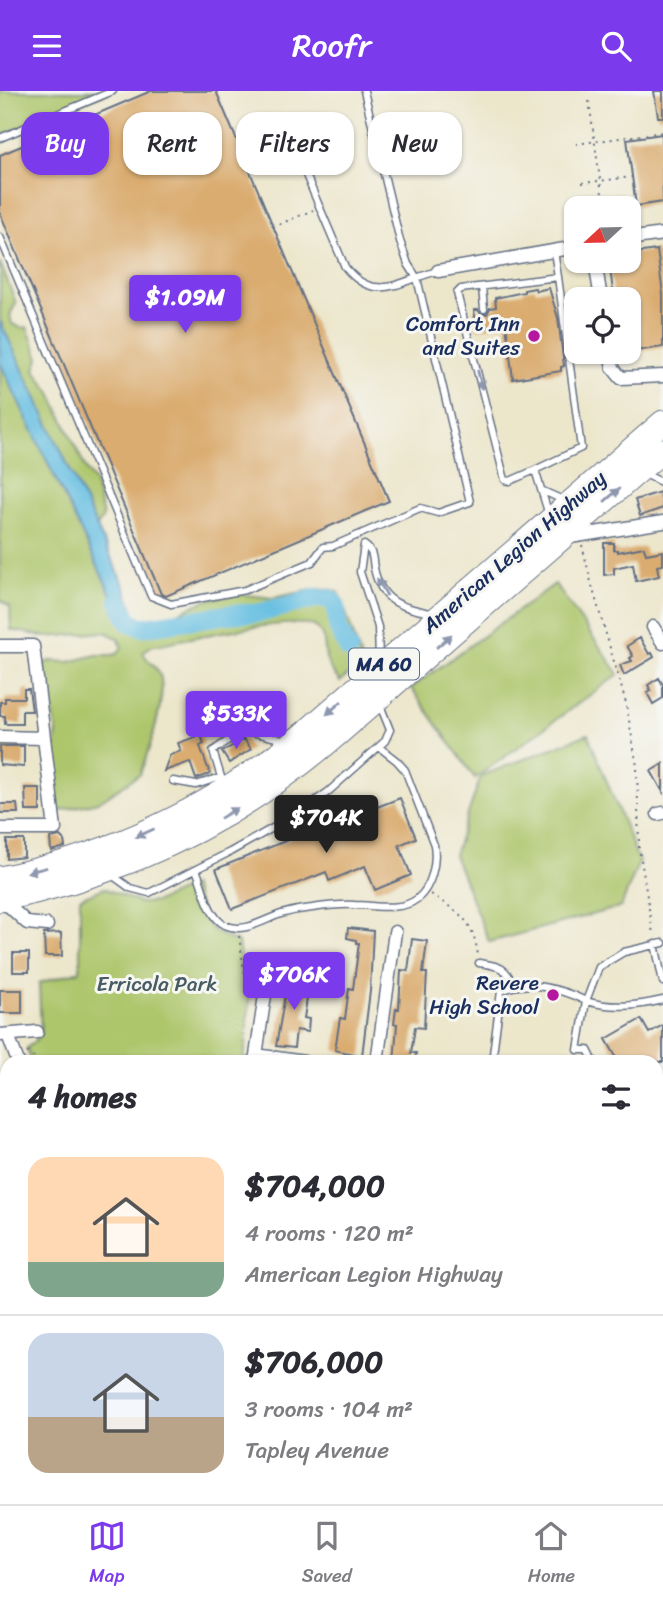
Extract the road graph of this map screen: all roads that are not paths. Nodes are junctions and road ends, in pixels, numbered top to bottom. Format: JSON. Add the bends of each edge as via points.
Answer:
{"nodes":[{"id":1,"x":113,"y":91,"type":"edge"},
{"id":2,"x":364,"y":91,"type":"edge"},
{"id":3,"x":0,"y":138,"type":"edge"},
{"id":4,"x":306,"y":175,"type":"edge"},
{"id":5,"x":663,"y":235,"type":"edge"},
{"id":6,"x":0,"y":237,"type":"edge"},
{"id":7,"x":641,"y":238,"type":"edge"},
{"id":8,"x":564,"y":249,"type":"edge"},
{"id":9,"x":554,"y":251,"type":"junction"},
{"id":10,"x":438,"y":271,"type":"joint"},
{"id":11,"x":558,"y":277,"type":"junction"},
{"id":12,"x":417,"y":278,"type":"junction"},
{"id":13,"x":482,"y":287,"type":"junction"},
{"id":14,"x":484,"y":309,"type":"dead end"},
{"id":15,"x":612,"y":364,"type":"edge"},
{"id":16,"x":663,"y":376,"type":"edge"},
{"id":17,"x":663,"y":422,"type":"edge"},
{"id":18,"x":663,"y":450,"type":"edge"},
{"id":19,"x":534,"y":470,"type":"junction"},
{"id":20,"x":639,"y":471,"type":"junction"},
{"id":21,"x":663,"y":484,"type":"edge"},
{"id":22,"x":542,"y":491,"type":"junction"},
{"id":23,"x":569,"y":503,"type":"junction"},
{"id":24,"x":663,"y":522,"type":"edge"},
{"id":25,"x":563,"y":531,"type":"junction"},
{"id":26,"x":359,"y":534,"type":"junction"},
{"id":27,"x":364,"y":545,"type":"junction"},
{"id":28,"x":440,"y":616,"type":"junction"},
{"id":29,"x":653,"y":627,"type":"dead end"},
{"id":30,"x":663,"y":643,"type":"edge"},
{"id":31,"x":0,"y":646,"type":"edge"},
{"id":32,"x":380,"y":668,"type":"junction"},
{"id":33,"x":382,"y":710,"type":"dead end"},
{"id":34,"x":0,"y":737,"type":"edge"},
{"id":35,"x":44,"y":738,"type":"junction"},
{"id":36,"x":294,"y":743,"type":"junction"},
{"id":37,"x":379,"y":747,"type":"junction"},
{"id":38,"x":173,"y":781,"type":"dead end"},
{"id":39,"x":0,"y":829,"type":"edge"},
{"id":40,"x":197,"y":869,"type":"junction"},
{"id":41,"x":109,"y":870,"type":"junction"},
{"id":42,"x":0,"y":878,"type":"edge"},
{"id":43,"x":0,"y":901,"type":"edge"},
{"id":44,"x":47,"y":925,"type":"dead end"},
{"id":45,"x":395,"y":932,"type":"dead end"},
{"id":46,"x":663,"y":943,"type":"edge"},
{"id":47,"x":655,"y":944,"type":"junction"},
{"id":48,"x":479,"y":963,"type":"road end"},
{"id":49,"x":268,"y":975,"type":"dead end"},
{"id":50,"x":663,"y":982,"type":"edge"},
{"id":51,"x":513,"y":985,"type":"junction"},
{"id":52,"x":663,"y":1000,"type":"edge"},
{"id":53,"x":586,"y":1001,"type":"junction"},
{"id":54,"x":37,"y":1033,"type":"dead end"},
{"id":55,"x":4,"y":1035,"type":"edge"},
{"id":56,"x":14,"y":1055,"type":"edge"},
{"id":57,"x":256,"y":1055,"type":"edge"},
{"id":58,"x":378,"y":1055,"type":"edge"},
{"id":59,"x":493,"y":1055,"type":"edge"},
{"id":60,"x":590,"y":1055,"type":"edge"}],
"edges":[{"from":1,"to":3,"type":"lane"},
{"from":2,"to":12,"type":"lane","via":[[400,241]]},
{"from":4,"to":12,"type":"lane","via":[[352,276],[381,289]]},
{"from":5,"to":7,"type":"street"},
{"from":6,"to":26,"type":"lane","via":[[151,596],[171,604],[245,590],[312,562],[323,547]]},
{"from":8,"to":9,"type":"street"},
{"from":9,"to":10,"type":"street"},
{"from":9,"to":11,"type":"lane"},
{"from":10,"to":12,"type":"lane"},
{"from":11,"to":13,"type":"lane"},
{"from":11,"to":19,"type":"lane","via":[[581,448]]},
{"from":12,"to":26,"type":"lane","via":[[470,502],[438,513],[420,508]]},
{"from":13,"to":14,"type":"lane"},
{"from":13,"to":19,"type":"lane","one_way":true,"via":[[457,293],[505,480]]},
{"from":15,"to":16,"type":"street","via":[[621,378]]},
{"from":17,"to":23,"type":"highway","name":"American Legion Highway","number":"MA 60"},
{"from":18,"to":20,"type":"highway","name":"American Legion Highway","number":"MA 60"},
{"from":19,"to":22,"type":"lane"},
{"from":20,"to":21,"type":"lane"},
{"from":25,"to":20,"type":"highway","name":"American Legion Highway","number":"MA 60","one_way":true},
{"from":22,"to":23,"type":"lane"},
{"from":22,"to":25,"type":"lane"},
{"from":23,"to":25,"type":"highway","name":"American Legion Highway","number":"MA 60"},
{"from":24,"to":25,"type":"street"},
{"from":25,"to":28,"type":"highway","name":"American Legion Highway","number":"MA 60"},
{"from":41,"to":25,"type":"highway","name":"American Legion Highway","number":"MA 60","one_way":true,"via":[[199,830],[281,779]]},
{"from":26,"to":27,"type":"lane"},
{"from":28,"to":27,"type":"lane","one_way":true,"via":[[404,607],[385,594],[376,579],[374,555]]},
{"from":27,"to":32,"type":"lane","via":[[360,572],[377,627]]},
{"from":28,"to":32,"type":"highway","name":"American Legion Highway","number":"MA 60"},
{"from":29,"to":30,"type":"street"},
{"from":31,"to":35,"type":"street","via":[[33,646]]},
{"from":32,"to":36,"type":"highway","name":"American Legion Highway","number":"MA 60","one_way":true},
{"from":33,"to":37,"type":"lane","via":[[390,730]]},
{"from":34,"to":35,"type":"street"},
{"from":35,"to":39,"type":"street","via":[[55,829]]},
{"from":36,"to":38,"type":"lane","via":[[243,730],[213,751],[221,777],[196,785]]},
{"from":36,"to":42,"type":"highway","name":"American Legion Highway","number":"MA 60","one_way":true,"via":[[231,788],[163,825],[83,857]]},
{"from":37,"to":40,"type":"lane","via":[[294,816]]},
{"from":37,"to":40,"type":"lane","via":[[405,770],[433,838],[435,858],[417,899],[390,907],[314,907],[238,928],[215,917]]},
{"from":40,"to":41,"type":"lane","via":[[145,893],[114,878]]},
{"from":41,"to":43,"type":"highway","name":"American Legion Highway","number":"MA 60"},
{"from":43,"to":44,"type":"street","via":[[27,923]]},
{"from":45,"to":58,"type":"street"},
{"from":46,"to":47,"type":"lane"},
{"from":47,"to":50,"type":"lane"},
{"from":47,"to":53,"type":"lane","via":[[624,952],[599,967]]},
{"from":48,"to":51,"type":"lane","via":[[500,967],[509,973]]},
{"from":49,"to":57,"type":"street"},
{"from":51,"to":53,"type":"lane","via":[[573,994]]},
{"from":51,"to":59,"type":"lane","via":[[500,991]]},
{"from":52,"to":53,"type":"lane","via":[[633,1007]]},
{"from":53,"to":60,"type":"lane","via":[[578,1050],[588,1050]]},
{"from":54,"to":55,"type":"street"},
{"from":55,"to":56,"type":"street"}]}
